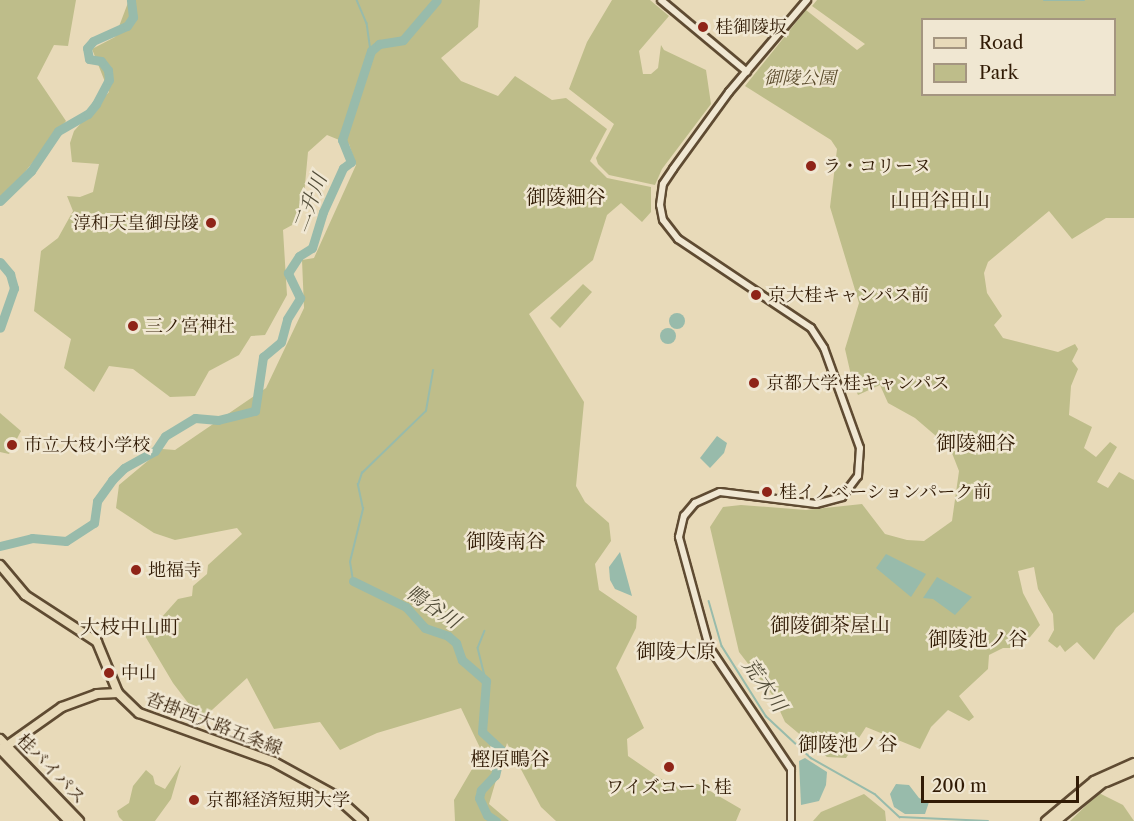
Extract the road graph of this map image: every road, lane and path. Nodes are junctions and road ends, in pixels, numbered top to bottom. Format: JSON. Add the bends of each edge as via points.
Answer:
{"nodes":[{"id":1,"x":661,"y":0,"type":"edge"},
{"id":2,"x":807,"y":0,"type":"edge"},
{"id":3,"x":747,"y":72,"type":"junction"},
{"id":4,"x":0,"y":565,"type":"edge"},
{"id":5,"x":118,"y":693,"type":"junction"},
{"id":6,"x":1,"y":747,"type":"edge"},
{"id":7,"x":1134,"y":757,"type":"edge"},
{"id":8,"x":1134,"y":764,"type":"edge"},
{"id":9,"x":1134,"y":771,"type":"edge"},
{"id":10,"x":1096,"y":784,"type":"junction"},
{"id":11,"x":69,"y":821,"type":"edge"},
{"id":12,"x":79,"y":821,"type":"edge"},
{"id":13,"x":363,"y":821,"type":"edge"},
{"id":14,"x":791,"y":821,"type":"edge"},
{"id":15,"x":1046,"y":821,"type":"edge"},
{"id":16,"x":1056,"y":821,"type":"edge"}],
"edges":[{"from":1,"to":3,"type":"street"},
{"from":2,"to":3,"type":"street"},
{"from":3,"to":14,"type":"street","via":[[663,184],[660,211],[678,239],[811,328],[837,382],[862,462],[851,486],[830,502],[802,503],[731,492],[705,497],[684,516],[679,537],[709,647],[791,769]]},
{"from":4,"to":5,"type":"main road","name":"沓掛西大路五条線","via":[[25,596],[101,646]]},
{"from":5,"to":6,"type":"main road","via":[[97,694],[62,707]]},
{"from":5,"to":13,"type":"main road","name":"沓掛西大路五条線","via":[[132,708],[154,720],[274,762],[334,795]]},
{"from":6,"to":11,"type":"highway","name":"桂バイパス"},
{"from":6,"to":12,"type":"highway","name":"桂バイパス"},
{"from":7,"to":10,"type":"highway"},
{"from":8,"to":10,"type":"highway"},
{"from":9,"to":10,"type":"highway"},
{"from":10,"to":15,"type":"highway"},
{"from":10,"to":16,"type":"highway"}]}
